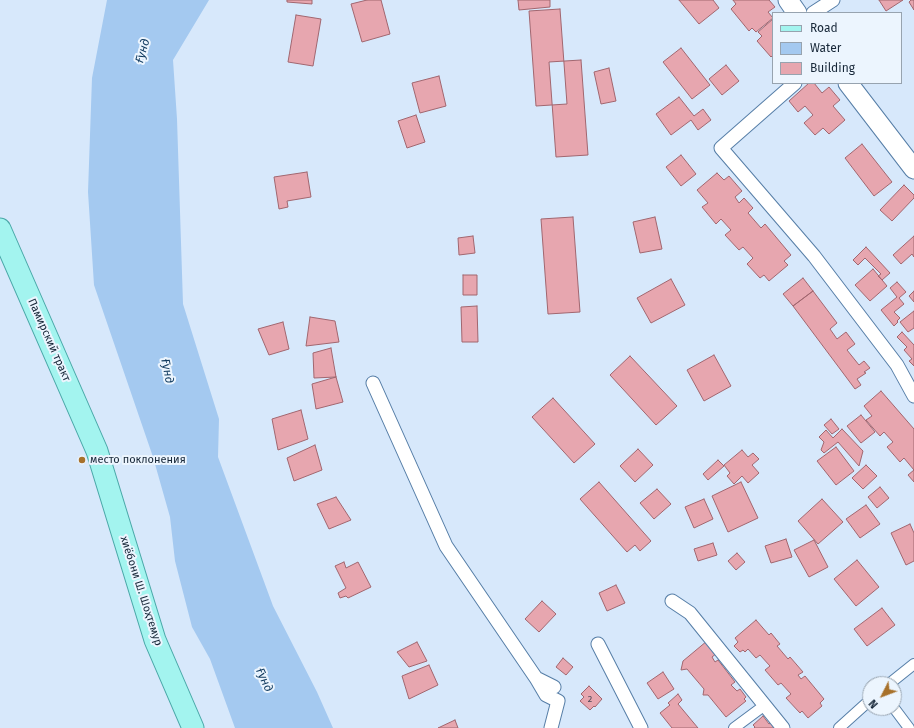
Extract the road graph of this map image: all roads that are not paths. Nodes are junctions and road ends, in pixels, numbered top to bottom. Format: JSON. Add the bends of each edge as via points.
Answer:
{"nodes":[{"id":1,"x":788,"y":0,"type":"edge"},
{"id":2,"x":833,"y":0,"type":"edge"},
{"id":3,"x":796,"y":12,"type":"edge"},
{"id":4,"x":815,"y":12,"type":"edge"},
{"id":5,"x":794,"y":84,"type":"edge"},
{"id":6,"x":849,"y":84,"type":"edge"},
{"id":7,"x":911,"y":160,"type":"edge"},
{"id":8,"x":0,"y":229,"type":"edge"},
{"id":9,"x":373,"y":383,"type":"dead end"},
{"id":10,"x":914,"y":396,"type":"edge"},
{"id":11,"x":97,"y":451,"type":"joint"},
{"id":12,"x":672,"y":601,"type":"dead end"},
{"id":13,"x":598,"y":644,"type":"dead end"},
{"id":14,"x":914,"y":664,"type":"edge"},
{"id":15,"x":899,"y":676,"type":"edge"},
{"id":16,"x":536,"y":678,"type":"junction"},
{"id":17,"x":554,"y":687,"type":"dead end"},
{"id":18,"x":764,"y":705,"type":"junction"},
{"id":19,"x":862,"y":707,"type":"edge"},
{"id":20,"x":900,"y":716,"type":"edge"},
{"id":21,"x":193,"y":728,"type":"edge"},
{"id":22,"x":550,"y":728,"type":"edge"},
{"id":23,"x":641,"y":728,"type":"edge"},
{"id":24,"x":734,"y":728,"type":"edge"},
{"id":25,"x":783,"y":728,"type":"edge"},
{"id":26,"x":839,"y":728,"type":"edge"},
{"id":27,"x":909,"y":728,"type":"edge"}],
"edges":[{"from":1,"to":3,"type":"main road"},
{"from":2,"to":4,"type":"street"},
{"from":5,"to":10,"type":"street","via":[[721,148],[814,256],[897,365]]},
{"from":6,"to":7,"type":"main road"},
{"from":8,"to":11,"type":"main road","name":"Памирский тракт"},
{"from":9,"to":16,"type":"street","via":[[446,546]]},
{"from":11,"to":21,"type":"main road","name":"хиёбони Ш. Шоҳтемур","via":[[155,640]]},
{"from":12,"to":18,"type":"street","via":[[690,613]]},
{"from":13,"to":23,"type":"street"},
{"from":14,"to":15,"type":"street"},
{"from":16,"to":17,"type":"street"},
{"from":16,"to":22,"type":"street","via":[[546,695],[558,701]]},
{"from":18,"to":24,"type":"street"},
{"from":18,"to":25,"type":"street"},
{"from":19,"to":26,"type":"street"},
{"from":20,"to":27,"type":"street"}]}
